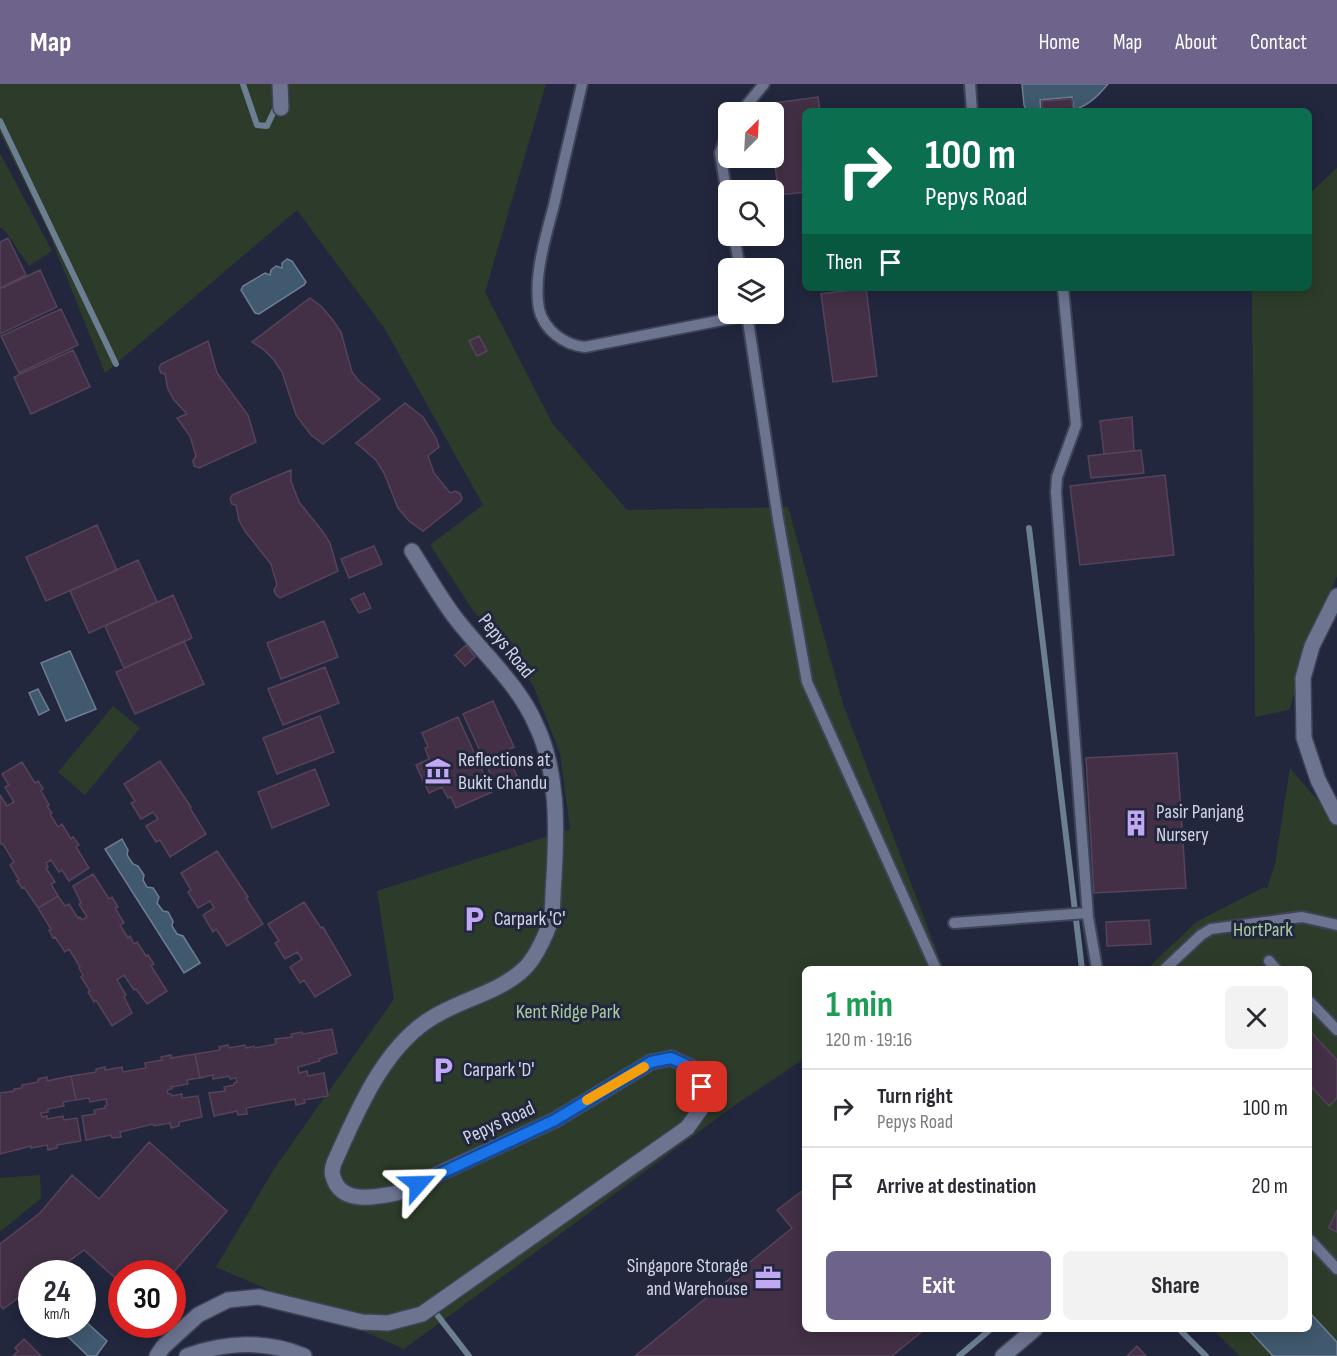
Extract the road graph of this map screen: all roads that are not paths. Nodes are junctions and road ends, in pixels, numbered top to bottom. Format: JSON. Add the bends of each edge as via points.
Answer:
{"nodes":[{"id":1,"x":280,"y":84,"type":"edge"},
{"id":2,"x":582,"y":84,"type":"edge"},
{"id":3,"x":764,"y":84,"type":"edge"},
{"id":4,"x":970,"y":84,"type":"edge"},
{"id":5,"x":749,"y":102,"type":"edge"},
{"id":6,"x":281,"y":108,"type":"dead end"},
{"id":7,"x":972,"y":108,"type":"edge"},
{"id":8,"x":1063,"y":291,"type":"edge"},
{"id":9,"x":718,"y":320,"type":"edge"},
{"id":10,"x":749,"y":324,"type":"edge"},
{"id":11,"x":412,"y":551,"type":"dead end"},
{"id":12,"x":1337,"y":596,"type":"edge"},
{"id":13,"x":1337,"y":817,"type":"edge"},
{"id":14,"x":1087,"y":913,"type":"junction"},
{"id":15,"x":954,"y":923,"type":"dead end"},
{"id":16,"x":1337,"y":925,"type":"edge"},
{"id":17,"x":935,"y":966,"type":"edge"},
{"id":18,"x":1096,"y":966,"type":"edge"},
{"id":19,"x":1169,"y":966,"type":"edge"},
{"id":20,"x":1312,"y":1004,"type":"edge"},
{"id":21,"x":1337,"y":1030,"type":"edge"},
{"id":22,"x":1312,"y":1242,"type":"edge"},
{"id":23,"x":1337,"y":1269,"type":"edge"},
{"id":24,"x":1031,"y":1332,"type":"edge"},
{"id":25,"x":157,"y":1356,"type":"edge"},
{"id":26,"x":187,"y":1356,"type":"edge"},
{"id":27,"x":304,"y":1356,"type":"edge"},
{"id":28,"x":1003,"y":1356,"type":"edge"}],
"edges":[{"from":1,"to":6,"type":"street"},
{"from":2,"to":9,"type":"lane","via":[[537,283],[540,310],[548,327],[563,341],[585,347]]},
{"from":3,"to":5,"type":"lane"},
{"from":4,"to":7,"type":"lane"},
{"from":8,"to":14,"type":"lane","via":[[1076,426],[1057,477],[1056,492]]},
{"from":10,"to":17,"type":"lane","via":[[807,682]]},
{"from":11,"to":25,"type":"street","name":"Pepys Road","via":[[454,615],[524,701],[542,739],[552,774],[552,916],[538,950],[511,980],[434,1016],[399,1045],[361,1105],[334,1163],[332,1173],[337,1185],[354,1197],[397,1193],[555,1120],[651,1062],[671,1058],[691,1067],[702,1087],[700,1110],[687,1128],[422,1314],[388,1323],[362,1322],[259,1297],[228,1300],[198,1315]]},
{"from":12,"to":13,"type":"street","via":[[1312,646],[1303,678],[1304,738],[1317,780]]},
{"from":14,"to":15,"type":"lane"},
{"from":14,"to":18,"type":"lane"},
{"from":16,"to":19,"type":"lane","via":[[1302,917],[1211,929]]},
{"from":20,"to":21,"type":"lane"},
{"from":22,"to":23,"type":"lane"},
{"from":24,"to":28,"type":"street"},
{"from":26,"to":27,"type":"street","via":[[213,1347],[265,1345]]}]}
